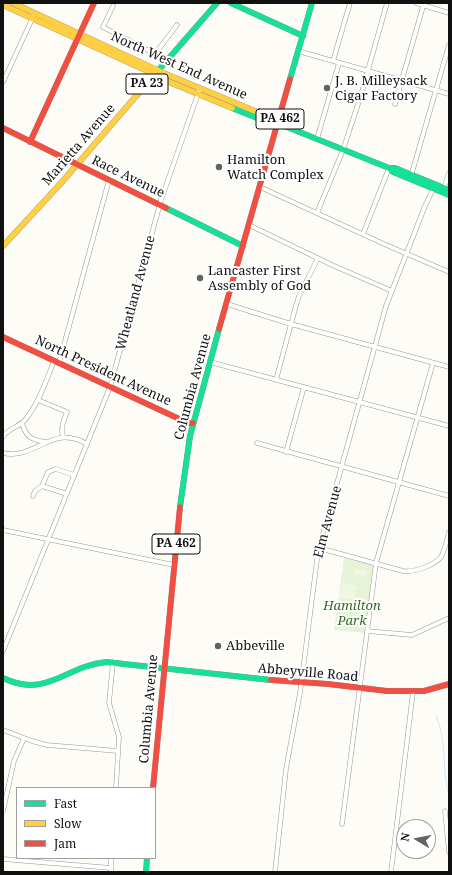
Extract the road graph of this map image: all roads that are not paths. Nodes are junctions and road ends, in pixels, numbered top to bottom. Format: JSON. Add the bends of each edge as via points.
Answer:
{"nodes":[{"id":1,"x":13,"y":3,"type":"edge"},
{"id":2,"x":94,"y":3,"type":"edge"},
{"id":3,"x":217,"y":3,"type":"edge"},
{"id":4,"x":231,"y":3,"type":"edge"},
{"id":5,"x":312,"y":3,"type":"edge"},
{"id":6,"x":350,"y":3,"type":"edge"},
{"id":7,"x":387,"y":3,"type":"edge"},
{"id":8,"x":416,"y":3,"type":"edge"},
{"id":9,"x":3,"y":4,"type":"edge"},
{"id":10,"x":424,"y":4,"type":"edge"},
{"id":11,"x":113,"y":6,"type":"dead end"},
{"id":12,"x":449,"y":12,"type":"edge"},
{"id":13,"x":34,"y":16,"type":"junction"},
{"id":14,"x":177,"y":25,"type":"dead end"},
{"id":15,"x":79,"y":36,"type":"junction"},
{"id":16,"x":303,"y":36,"type":"junction"},
{"id":17,"x":449,"y":46,"type":"edge"},
{"id":18,"x":298,"y":51,"type":"junction"},
{"id":19,"x":333,"y":61,"type":"junction"},
{"id":20,"x":339,"y":63,"type":"junction"},
{"id":21,"x":368,"y":71,"type":"junction"},
{"id":22,"x":156,"y":73,"type":"junction"},
{"id":23,"x":402,"y":81,"type":"junction"},
{"id":24,"x":3,"y":82,"type":"edge"},
{"id":25,"x":199,"y":91,"type":"junction"},
{"id":26,"x":436,"y":91,"type":"junction"},
{"id":27,"x":449,"y":94,"type":"edge"},
{"id":28,"x":395,"y":104,"type":"dead end"},
{"id":29,"x":279,"y":124,"type":"junction"},
{"id":30,"x":3,"y":128,"type":"edge"},
{"id":31,"x":317,"y":139,"type":"junction"},
{"id":32,"x":30,"y":142,"type":"junction"},
{"id":33,"x":343,"y":150,"type":"junction"},
{"id":34,"x":77,"y":164,"type":"junction"},
{"id":35,"x":389,"y":168,"type":"junction"},
{"id":36,"x":449,"y":173,"type":"edge"},
{"id":37,"x":411,"y":177,"type":"junction"},
{"id":38,"x":109,"y":180,"type":"junction"},
{"id":39,"x":260,"y":187,"type":"junction"},
{"id":40,"x":434,"y":187,"type":"junction"},
{"id":41,"x":447,"y":189,"type":"edge"},
{"id":42,"x":449,"y":195,"type":"edge"},
{"id":43,"x":160,"y":205,"type":"junction"},
{"id":44,"x":317,"y":213,"type":"junction"},
{"id":45,"x":249,"y":225,"type":"junction"},
{"id":46,"x":363,"y":234,"type":"junction"},
{"id":47,"x":3,"y":246,"type":"edge"},
{"id":48,"x":243,"y":246,"type":"junction"},
{"id":49,"x":406,"y":254,"type":"junction"},
{"id":50,"x":318,"y":258,"type":"junction"},
{"id":51,"x":449,"y":272,"type":"edge"},
{"id":52,"x":392,"y":291,"type":"junction"},
{"id":53,"x":227,"y":304,"type":"junction"},
{"id":54,"x":291,"y":324,"type":"junction"},
{"id":55,"x":3,"y":337,"type":"edge"},
{"id":56,"x":375,"y":347,"type":"junction"},
{"id":57,"x":56,"y":362,"type":"junction"},
{"id":58,"x":210,"y":362,"type":"junction"},
{"id":59,"x":433,"y":363,"type":"junction"},
{"id":60,"x":449,"y":367,"type":"edge"},
{"id":61,"x":276,"y":380,"type":"junction"},
{"id":62,"x":110,"y":387,"type":"junction"},
{"id":63,"x":304,"y":387,"type":"junction"},
{"id":64,"x":38,"y":400,"type":"junction"},
{"id":65,"x":360,"y":402,"type":"junction"},
{"id":66,"x":417,"y":418,"type":"junction"},
{"id":67,"x":22,"y":423,"type":"junction"},
{"id":68,"x":194,"y":423,"type":"junction"},
{"id":69,"x":449,"y":426,"type":"edge"},
{"id":70,"x":4,"y":435,"type":"edge"},
{"id":71,"x":63,"y":436,"type":"junction"},
{"id":72,"x":48,"y":442,"type":"junction"},
{"id":73,"x":257,"y":443,"type":"dead end"},
{"id":74,"x":87,"y":444,"type":"junction"},
{"id":75,"x":286,"y":452,"type":"junction"},
{"id":76,"x":3,"y":453,"type":"edge"},
{"id":77,"x":342,"y":467,"type":"junction"},
{"id":78,"x":74,"y":475,"type":"junction"},
{"id":79,"x":398,"y":482,"type":"junction"},
{"id":80,"x":42,"y":486,"type":"junction"},
{"id":81,"x":67,"y":494,"type":"junction"},
{"id":82,"x":33,"y":496,"type":"dead end"},
{"id":83,"x":449,"y":496,"type":"edge"},
{"id":84,"x":3,"y":530,"type":"edge"},
{"id":85,"x":449,"y":532,"type":"edge"},
{"id":86,"x":48,"y":539,"type":"junction"},
{"id":87,"x":447,"y":545,"type":"edge"},
{"id":88,"x":319,"y":548,"type":"junction"},
{"id":89,"x":376,"y":563,"type":"junction"},
{"id":90,"x":174,"y":564,"type":"junction"},
{"id":91,"x":449,"y":618,"type":"edge"},
{"id":92,"x":367,"y":631,"type":"junction"},
{"id":93,"x":3,"y":651,"type":"edge"},
{"id":94,"x":113,"y":662,"type":"junction"},
{"id":95,"x":164,"y":669,"type":"junction"},
{"id":96,"x":3,"y":678,"type":"edge"},
{"id":97,"x":301,"y":683,"type":"junction"},
{"id":98,"x":449,"y":684,"type":"edge"},
{"id":99,"x":359,"y":688,"type":"junction"},
{"id":100,"x":413,"y":692,"type":"junction"},
{"id":101,"x":3,"y":730,"type":"edge"},
{"id":102,"x":24,"y":738,"type":"junction"},
{"id":103,"x":118,"y":751,"type":"junction"},
{"id":104,"x":116,"y":787,"type":"edge"},
{"id":105,"x":153,"y":787,"type":"edge"},
{"id":106,"x":3,"y":811,"type":"edge"},
{"id":107,"x":445,"y":811,"type":"dead end"},
{"id":108,"x":342,"y":824,"type":"dead end"},
{"id":109,"x":449,"y":852,"type":"edge"},
{"id":110,"x":3,"y":859,"type":"edge"},
{"id":111,"x":112,"y":859,"type":"edge"},
{"id":112,"x":147,"y":859,"type":"edge"},
{"id":113,"x":111,"y":870,"type":"edge"},
{"id":114,"x":146,"y":872,"type":"edge"},
{"id":115,"x":275,"y":872,"type":"edge"},
{"id":116,"x":391,"y":872,"type":"edge"}],
"edges":[{"from":1,"to":13,"type":"main road","name":"North West End Avenue"},
{"from":2,"to":15,"type":"main road"},
{"from":3,"to":22,"type":"main road","name":"Marietta Avenue","number":"PA 23"},
{"from":4,"to":16,"type":"main road"},
{"from":5,"to":16,"type":"main road","name":"Columbia Avenue","number":"PA 462"},
{"from":6,"to":19,"type":"street"},
{"from":7,"to":21,"type":"street"},
{"from":8,"to":10,"type":"street"},
{"from":9,"to":13,"type":"main road","name":"North West End Avenue"},
{"from":10,"to":12,"type":"street"},
{"from":10,"to":23,"type":"street"},
{"from":11,"to":14,"type":"street","via":[[103,27],[155,54]]},
{"from":13,"to":15,"type":"main road","name":"North West End Avenue"},
{"from":13,"to":24,"type":"street"},
{"from":15,"to":22,"type":"main road","name":"North West End Avenue"},
{"from":15,"to":32,"type":"main road"},
{"from":16,"to":18,"type":"main road","name":"Columbia Avenue","number":"PA 462"},
{"from":17,"to":26,"type":"street"},
{"from":18,"to":19,"type":"street"},
{"from":18,"to":29,"type":"main road","name":"Columbia Avenue","number":"PA 462"},
{"from":19,"to":20,"type":"street"},
{"from":20,"to":21,"type":"street"},
{"from":20,"to":31,"type":"street"},
{"from":21,"to":23,"type":"street"},
{"from":21,"to":33,"type":"street"},
{"from":22,"to":25,"type":"main road","name":"North West End Avenue"},
{"from":22,"to":34,"type":"main road","name":"Marietta Avenue","number":"PA 23"},
{"from":23,"to":26,"type":"street"},
{"from":23,"to":28,"type":"street"},
{"from":25,"to":29,"type":"main road","name":"North West End Avenue","via":[[274,118]]},
{"from":25,"to":43,"type":"street","name":"Wheatland Avenue"},
{"from":26,"to":27,"type":"street"},
{"from":26,"to":37,"type":"street"},
{"from":29,"to":31,"type":"main road","name":"North West End Avenue"},
{"from":29,"to":39,"type":"main road","name":"Columbia Avenue","number":"PA 462"},
{"from":30,"to":32,"type":"main road","name":"Race Avenue"},
{"from":31,"to":33,"type":"main road","name":"North West End Avenue"},
{"from":32,"to":34,"type":"main road","name":"Race Avenue"},
{"from":33,"to":35,"type":"main road","name":"North West End Avenue"},
{"from":33,"to":44,"type":"street"},
{"from":34,"to":38,"type":"main road","name":"Race Avenue"},
{"from":34,"to":47,"type":"main road","name":"Marietta Avenue","number":"PA 23"},
{"from":35,"to":37,"type":"main road","name":"North West End Avenue","via":[[395,168]]},
{"from":35,"to":46,"type":"street"},
{"from":36,"to":41,"type":"street"},
{"from":37,"to":40,"type":"main road","name":"North West End Avenue"},
{"from":38,"to":43,"type":"main road","name":"Race Avenue"},
{"from":38,"to":57,"type":"street"},
{"from":39,"to":44,"type":"street"},
{"from":39,"to":45,"type":"main road","name":"Columbia Avenue","number":"PA 462"},
{"from":40,"to":41,"type":"main road"},
{"from":40,"to":42,"type":"main road"},
{"from":40,"to":49,"type":"street","name":"Elm Avenue"},
{"from":43,"to":48,"type":"main road","name":"Race Avenue"},
{"from":43,"to":62,"type":"street","name":"Wheatland Avenue"},
{"from":44,"to":46,"type":"street"},
{"from":45,"to":48,"type":"main road","name":"Columbia Avenue","number":"PA 462"},
{"from":45,"to":50,"type":"street"},
{"from":46,"to":49,"type":"street"},
{"from":48,"to":53,"type":"main road","name":"Columbia Avenue","number":"PA 462"},
{"from":49,"to":51,"type":"street"},
{"from":49,"to":52,"type":"street","name":"Elm Avenue"},
{"from":50,"to":52,"type":"street"},
{"from":50,"to":54,"type":"street","via":[[300,296]]},
{"from":52,"to":56,"type":"street","name":"Elm Avenue"},
{"from":53,"to":54,"type":"street"},
{"from":53,"to":58,"type":"main road","name":"Columbia Avenue","number":"PA 462"},
{"from":54,"to":56,"type":"street"},
{"from":54,"to":61,"type":"street"},
{"from":55,"to":57,"type":"main road","name":"North President Avenue"},
{"from":56,"to":59,"type":"street"},
{"from":56,"to":65,"type":"street","name":"Elm Avenue"},
{"from":57,"to":62,"type":"main road","name":"North President Avenue"},
{"from":57,"to":64,"type":"street"},
{"from":58,"to":61,"type":"street"},
{"from":58,"to":68,"type":"main road","name":"Columbia Avenue","number":"PA 462"},
{"from":59,"to":60,"type":"street"},
{"from":59,"to":66,"type":"street"},
{"from":61,"to":63,"type":"street"},
{"from":62,"to":68,"type":"main road","name":"North President Avenue","via":[[188,423]]},
{"from":62,"to":74,"type":"street","name":"Wheatland Avenue"},
{"from":63,"to":65,"type":"street"},
{"from":63,"to":75,"type":"street"},
{"from":64,"to":67,"type":"street"},
{"from":64,"to":71,"type":"street","via":[[67,412]]},
{"from":65,"to":66,"type":"street"},
{"from":65,"to":77,"type":"street","name":"Elm Avenue"},
{"from":66,"to":69,"type":"street"},
{"from":66,"to":79,"type":"street"},
{"from":67,"to":70,"type":"street"},
{"from":67,"to":72,"type":"street","via":[[25,433],[33,439]]},
{"from":68,"to":90,"type":"main road","name":"Columbia Avenue","number":"PA 462"},
{"from":71,"to":72,"type":"street"},
{"from":71,"to":74,"type":"street"},
{"from":72,"to":76,"type":"street","via":[[28,451]]},
{"from":73,"to":75,"type":"street"},
{"from":74,"to":78,"type":"street","name":"Wheatland Avenue"},
{"from":75,"to":77,"type":"street"},
{"from":77,"to":79,"type":"street"},
{"from":77,"to":88,"type":"street","name":"Elm Avenue"},
{"from":78,"to":80,"type":"street","via":[[56,469],[48,472]]},
{"from":78,"to":81,"type":"street","name":"Wheatland Avenue"},
{"from":79,"to":83,"type":"street"},
{"from":79,"to":89,"type":"street"},
{"from":80,"to":81,"type":"street"},
{"from":80,"to":82,"type":"street"},
{"from":81,"to":86,"type":"street","name":"Wheatland Avenue"},
{"from":84,"to":86,"type":"street"},
{"from":85,"to":87,"type":"street"},
{"from":86,"to":90,"type":"street"},
{"from":86,"to":93,"type":"street","name":"Wheatland Avenue"},
{"from":87,"to":89,"type":"street","via":[[438,560],[412,572]]},
{"from":88,"to":89,"type":"street"},
{"from":88,"to":97,"type":"street","name":"Elm Avenue"},
{"from":89,"to":92,"type":"street"},
{"from":90,"to":95,"type":"main road","name":"Columbia Avenue","number":"PA 462"},
{"from":91,"to":92,"type":"street","via":[[412,635]]},
{"from":92,"to":99,"type":"street"},
{"from":94,"to":95,"type":"main road","name":"Abbeyville Road"},
{"from":94,"to":96,"type":"main road","name":"Abbeyville Road","via":[[95,663],[37,685],[21,685]]},
{"from":94,"to":103,"type":"street","via":[[109,704],[118,732]]},
{"from":95,"to":97,"type":"main road","name":"Abbeyville Road"},
{"from":95,"to":105,"type":"main road","name":"Columbia Avenue","number":"PA 462"},
{"from":97,"to":99,"type":"main road","name":"Abbeyville Road"},
{"from":97,"to":115,"type":"street","name":"Elm Avenue","via":[[286,769]]},
{"from":98,"to":100,"type":"main road","name":"Abbeyville Road"},
{"from":99,"to":100,"type":"main road","name":"Abbeyville Road"},
{"from":99,"to":108,"type":"street"},
{"from":100,"to":116,"type":"street"},
{"from":101,"to":102,"type":"street"},
{"from":102,"to":103,"type":"street","via":[[54,746]]},
{"from":102,"to":106,"type":"street","via":[[14,761]]},
{"from":103,"to":104,"type":"street"},
{"from":107,"to":109,"type":"street"},
{"from":110,"to":113,"type":"street"},
{"from":111,"to":113,"type":"street"},
{"from":112,"to":114,"type":"main road"}]}
